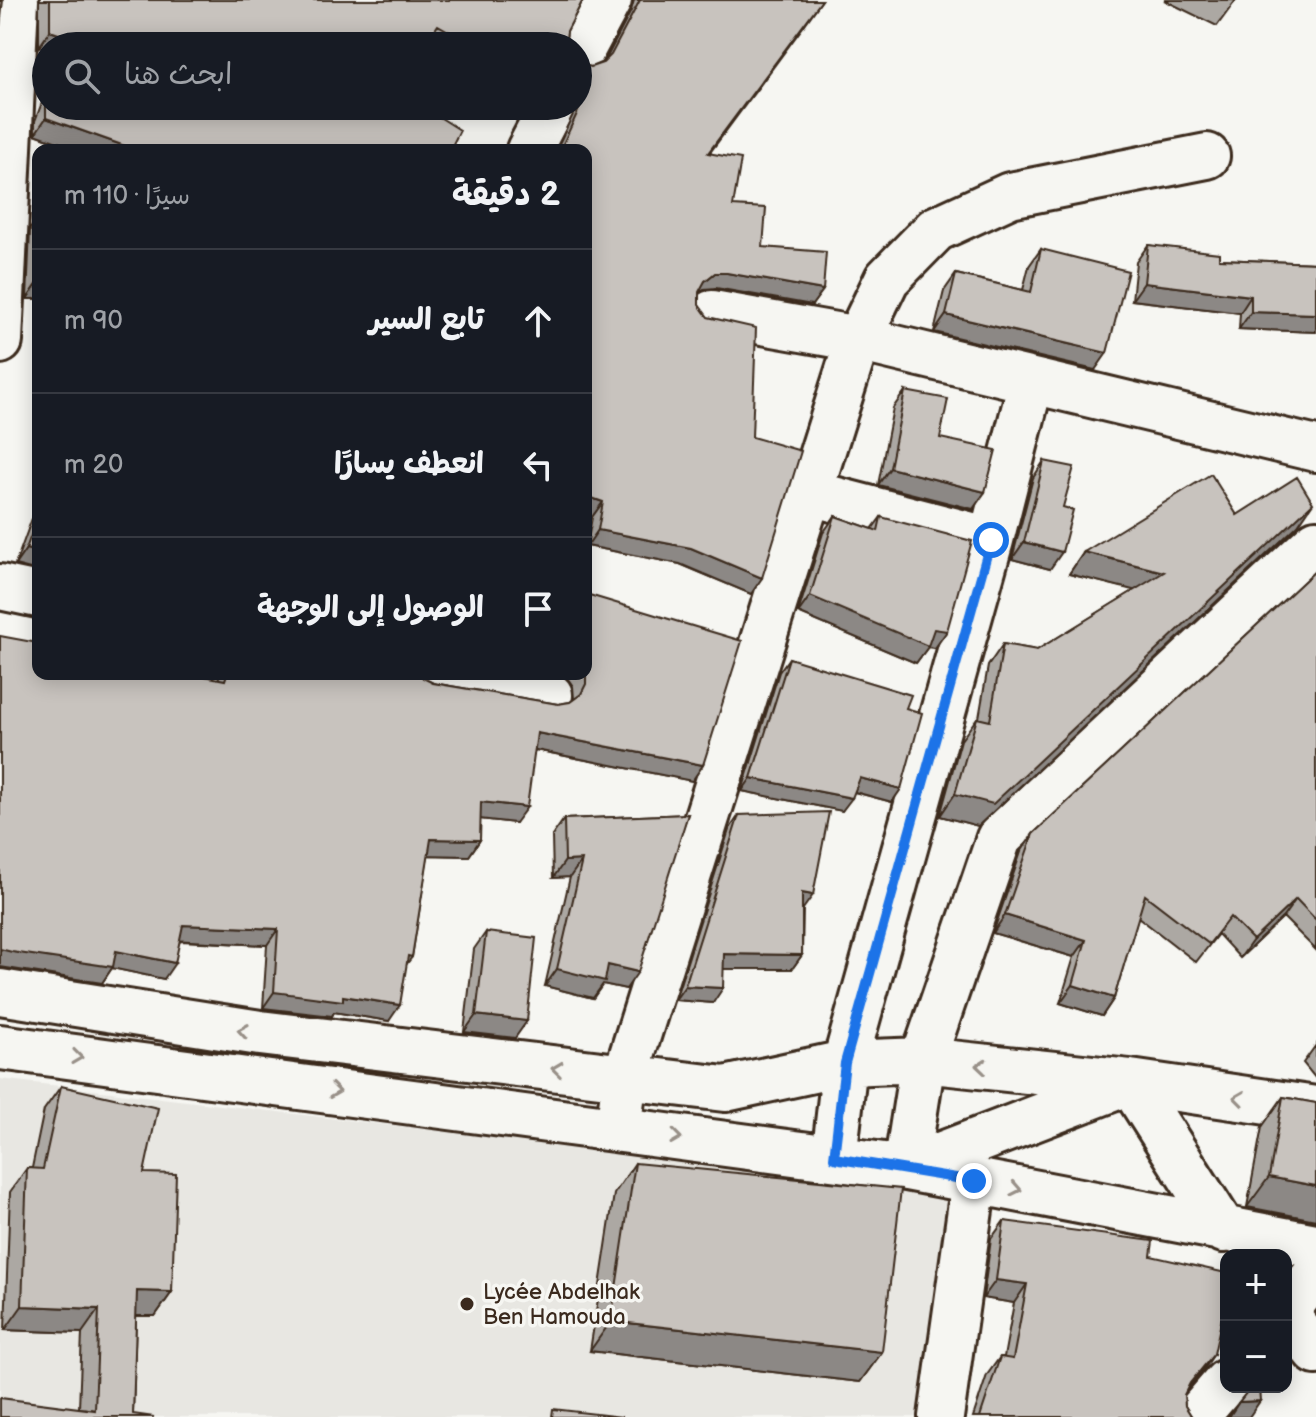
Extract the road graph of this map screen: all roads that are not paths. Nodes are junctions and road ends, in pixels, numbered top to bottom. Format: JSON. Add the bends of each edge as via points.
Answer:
{"nodes":[{"id":1,"x":16,"y":0,"type":"edge"},
{"id":2,"x":609,"y":0,"type":"edge"},
{"id":3,"x":592,"y":32,"type":"edge"},
{"id":4,"x":20,"y":53,"type":"edge"},
{"id":5,"x":545,"y":120,"type":"edge"},
{"id":6,"x":532,"y":144,"type":"edge"},
{"id":7,"x":1207,"y":156,"type":"dead end"},
{"id":8,"x":712,"y":313,"type":"dead end"},
{"id":9,"x":858,"y":339,"type":"junction"},
{"id":10,"x":0,"y":341,"type":"edge"},
{"id":11,"x":1031,"y":382,"type":"junction"},
{"id":12,"x":1316,"y":449,"type":"edge"},
{"id":13,"x":810,"y":493,"type":"junction"},
{"id":14,"x":991,"y":540,"type":"junction"},
{"id":15,"x":1316,"y":542,"type":"edge"},
{"id":16,"x":462,"y":680,"type":"edge"},
{"id":17,"x":550,"y":695,"type":"dead end"},
{"id":18,"x":0,"y":992,"type":"edge"},
{"id":19,"x":0,"y":1047,"type":"edge"},
{"id":20,"x":923,"y":1060,"type":"junction"},
{"id":21,"x":845,"y":1063,"type":"junction"},
{"id":22,"x":625,"y":1077,"type":"junction"},
{"id":23,"x":1130,"y":1082,"type":"junction"},
{"id":24,"x":1316,"y":1109,"type":"edge"},
{"id":25,"x":617,"y":1129,"type":"junction"},
{"id":26,"x":834,"y":1158,"type":"junction"},
{"id":27,"x":906,"y":1168,"type":"junction"},
{"id":28,"x":974,"y":1181,"type":"junction"},
{"id":29,"x":1224,"y":1230,"type":"junction"},
{"id":30,"x":1316,"y":1246,"type":"edge"},
{"id":31,"x":1316,"y":1274,"type":"edge"},
{"id":32,"x":1292,"y":1305,"type":"edge"},
{"id":33,"x":1292,"y":1321,"type":"edge"},
{"id":34,"x":1316,"y":1352,"type":"edge"},
{"id":35,"x":1220,"y":1389,"type":"edge"},
{"id":36,"x":941,"y":1417,"type":"edge"},
{"id":37,"x":1196,"y":1417,"type":"edge"}],
"edges":[{"from":1,"to":4,"type":"street"},
{"from":2,"to":3,"type":"street"},
{"from":4,"to":10,"type":"street"},
{"from":5,"to":6,"type":"street"},
{"from":7,"to":9,"type":"street","via":[[1010,195],[936,229],[887,279]]},
{"from":8,"to":9,"type":"street"},
{"from":9,"to":11,"type":"street"},
{"from":9,"to":13,"type":"street"},
{"from":11,"to":12,"type":"street"},
{"from":11,"to":14,"type":"street"},
{"from":13,"to":14,"type":"street"},
{"from":13,"to":22,"type":"street"},
{"from":14,"to":21,"type":"street"},
{"from":15,"to":20,"type":"street","via":[[999,838]]},
{"from":16,"to":17,"type":"street"},
{"from":22,"to":18,"type":"street","one_way":true,"via":[[260,1033]]},
{"from":19,"to":25,"type":"street","one_way":true},
{"from":20,"to":21,"type":"street"},
{"from":23,"to":20,"type":"street","one_way":true},
{"from":20,"to":27,"type":"street"},
{"from":21,"to":22,"type":"street","via":[[725,1089]]},
{"from":21,"to":26,"type":"street"},
{"from":22,"to":25,"type":"street"},
{"from":24,"to":23,"type":"street","one_way":true},
{"from":23,"to":27,"type":"street"},
{"from":23,"to":29,"type":"street"},
{"from":25,"to":26,"type":"street","one_way":true},
{"from":26,"to":27,"type":"street"},
{"from":27,"to":28,"type":"street"},
{"from":28,"to":29,"type":"street","one_way":true},
{"from":28,"to":36,"type":"street"},
{"from":29,"to":30,"type":"street"},
{"from":31,"to":32,"type":"street"},
{"from":33,"to":34,"type":"street"},
{"from":35,"to":37,"type":"street"}]}
